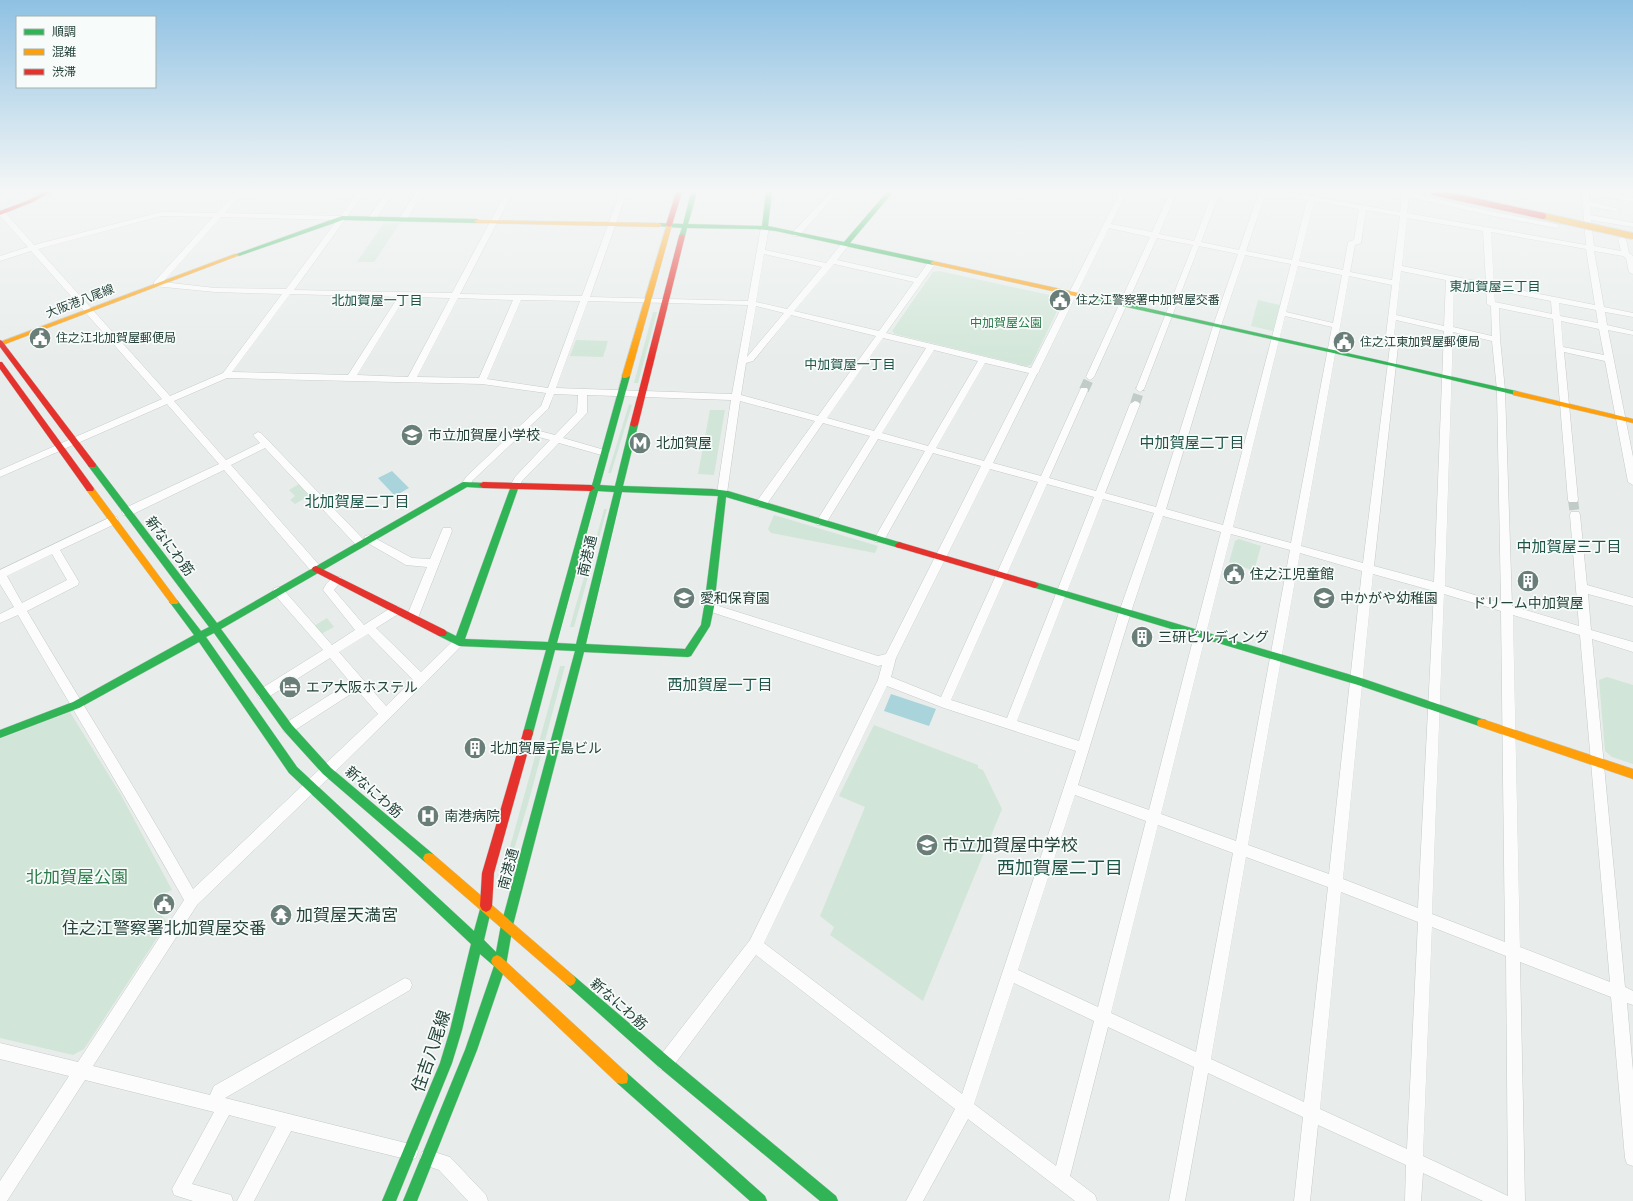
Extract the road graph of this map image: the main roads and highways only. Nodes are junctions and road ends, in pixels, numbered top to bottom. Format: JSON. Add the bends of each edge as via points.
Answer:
{"nodes":[{"id":1,"x":258,"y":248,"type":"edge"},
{"id":2,"x":663,"y":248,"type":"edge"},
{"id":3,"x":680,"y":248,"type":"edge"},
{"id":4,"x":860,"y":248,"type":"edge"},
{"id":5,"x":0,"y":343,"type":"edge"},
{"id":6,"x":0,"y":364,"type":"edge"},
{"id":7,"x":1633,"y":421,"type":"edge"},
{"id":8,"x":515,"y":486,"type":"junction"},
{"id":9,"x":596,"y":488,"type":"junction"},
{"id":10,"x":617,"y":489,"type":"junction"},
{"id":11,"x":722,"y":493,"type":"junction"},
{"id":12,"x":316,"y":569,"type":"junction"},
{"id":13,"x":214,"y":628,"type":"junction"},
{"id":14,"x":199,"y":637,"type":"junction"},
{"id":15,"x":459,"y":642,"type":"junction"},
{"id":16,"x":553,"y":647,"type":"junction"},
{"id":17,"x":580,"y":648,"type":"junction"},
{"id":18,"x":0,"y":734,"type":"edge"},
{"id":19,"x":1633,"y":774,"type":"edge"},
{"id":20,"x":486,"y":906,"type":"junction"},
{"id":21,"x":508,"y":925,"type":"junction"},
{"id":22,"x":477,"y":944,"type":"junction"},
{"id":23,"x":500,"y":965,"type":"junction"},
{"id":24,"x":389,"y":1201,"type":"edge"},
{"id":25,"x":410,"y":1201,"type":"edge"},
{"id":26,"x":760,"y":1201,"type":"edge"},
{"id":27,"x":831,"y":1201,"type":"edge"}],
"edges":[{"from":1,"to":5,"type":"main road","name":"大阪港八尾線"},
{"from":2,"to":9,"type":"main road","name":"南港通"},
{"from":3,"to":10,"type":"main road","name":"南港通"},
{"from":4,"to":7,"type":"main road","name":"大阪港八尾線","via":[[1392,364]]},
{"from":5,"to":13,"type":"main road","name":"新なにわ筋"},
{"from":6,"to":14,"type":"main road"},
{"from":8,"to":9,"type":"main road"},
{"from":8,"to":12,"type":"main road","via":[[466,484]]},
{"from":8,"to":15,"type":"main road"},
{"from":9,"to":10,"type":"main road"},
{"from":9,"to":16,"type":"main road","name":"南港通"},
{"from":10,"to":11,"type":"main road"},
{"from":10,"to":17,"type":"main road","name":"南港通"},
{"from":11,"to":17,"type":"main road","via":[[709,607],[704,626],[688,653]]},
{"from":11,"to":19,"type":"main road","via":[[1358,681]]},
{"from":12,"to":13,"type":"main road"},
{"from":12,"to":15,"type":"main road"},
{"from":13,"to":14,"type":"main road"},
{"from":13,"to":20,"type":"main road","name":"新なにわ筋","via":[[288,728],[327,771]]},
{"from":14,"to":18,"type":"main road","via":[[76,705]]},
{"from":14,"to":22,"type":"main road","via":[[293,770]]},
{"from":15,"to":16,"type":"main road"},
{"from":16,"to":17,"type":"main road"},
{"from":16,"to":20,"type":"main road","name":"南港通","via":[[488,873]]},
{"from":17,"to":21,"type":"main road","name":"南港通"},
{"from":20,"to":21,"type":"main road","name":"新なにわ筋"},
{"from":20,"to":22,"type":"main road","name":"住吉八尾線"},
{"from":21,"to":23,"type":"main road"},
{"from":21,"to":27,"type":"main road","name":"新なにわ筋","via":[[665,1063]]},
{"from":22,"to":23,"type":"main road"},
{"from":22,"to":24,"type":"main road","name":"住吉八尾線","via":[[446,1063]]},
{"from":23,"to":25,"type":"main road","via":[[471,1050]]},
{"from":23,"to":26,"type":"main road","via":[[650,1104]]}]}
